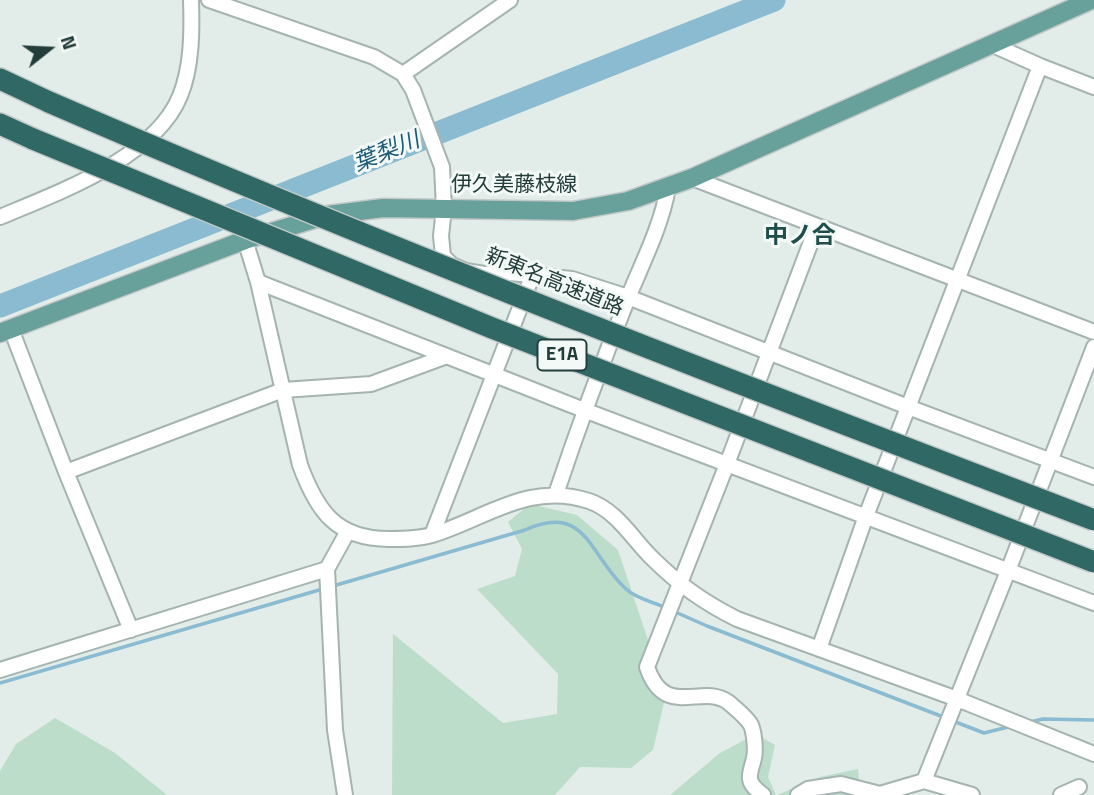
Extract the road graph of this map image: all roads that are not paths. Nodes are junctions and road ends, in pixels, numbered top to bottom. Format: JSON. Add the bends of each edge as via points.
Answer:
{"nodes":[{"id":1,"x":191,"y":0,"type":"edge"},
{"id":2,"x":209,"y":0,"type":"edge"},
{"id":3,"x":510,"y":0,"type":"edge"},
{"id":4,"x":1091,"y":0,"type":"edge"},
{"id":5,"x":993,"y":45,"type":"junction"},
{"id":6,"x":1040,"y":66,"type":"junction"},
{"id":7,"x":403,"y":74,"type":"junction"},
{"id":8,"x":0,"y":79,"type":"edge"},
{"id":9,"x":1094,"y":87,"type":"edge"},
{"id":10,"x":0,"y":124,"type":"edge"},
{"id":11,"x":692,"y":178,"type":"junction"},
{"id":12,"x":668,"y":188,"type":"junction"},
{"id":13,"x":444,"y":208,"type":"junction"},
{"id":14,"x":0,"y":217,"type":"edge"},
{"id":15,"x":817,"y":226,"type":"junction"},
{"id":16,"x":245,"y":240,"type":"junction"},
{"id":17,"x":533,"y":274,"type":"junction"},
{"id":18,"x":957,"y":278,"type":"junction"},
{"id":19,"x":258,"y":282,"type":"junction"},
{"id":20,"x":628,"y":297,"type":"junction"},
{"id":21,"x":6,"y":331,"type":"edge"},
{"id":22,"x":1094,"y":332,"type":"edge"},
{"id":23,"x":1094,"y":347,"type":"edge"},
{"id":24,"x":769,"y":352,"type":"junction"},
{"id":25,"x":447,"y":356,"type":"junction"},
{"id":26,"x":495,"y":373,"type":"junction"},
{"id":27,"x":284,"y":390,"type":"junction"},
{"id":28,"x":908,"y":407,"type":"junction"},
{"id":29,"x":584,"y":410,"type":"junction"},
{"id":30,"x":1051,"y":460,"type":"junction"},
{"id":31,"x":727,"y":464,"type":"junction"},
{"id":32,"x":66,"y":472,"type":"junction"},
{"id":33,"x":1094,"y":477,"type":"edge"},
{"id":34,"x":556,"y":494,"type":"junction"},
{"id":35,"x":866,"y":516,"type":"junction"},
{"id":36,"x":1094,"y":520,"type":"edge"},
{"id":37,"x":348,"y":531,"type":"junction"},
{"id":38,"x":432,"y":535,"type":"junction"},
{"id":39,"x":1094,"y":562,"type":"edge"},
{"id":40,"x":327,"y":569,"type":"junction"},
{"id":41,"x":1008,"y":572,"type":"junction"},
{"id":42,"x":680,"y":583,"type":"junction"},
{"id":43,"x":1094,"y":603,"type":"edge"},
{"id":44,"x":131,"y":630,"type":"junction"},
{"id":45,"x":819,"y":649,"type":"junction"},
{"id":46,"x":0,"y":670,"type":"edge"},
{"id":47,"x":957,"y":699,"type":"junction"},
{"id":48,"x":1094,"y":754,"type":"edge"},
{"id":49,"x":924,"y":781,"type":"junction"},
{"id":50,"x":1079,"y":787,"type":"dead end"},
{"id":51,"x":345,"y":795,"type":"edge"},
{"id":52,"x":763,"y":795,"type":"edge"},
{"id":53,"x":798,"y":795,"type":"edge"},
{"id":54,"x":972,"y":795,"type":"edge"},
{"id":55,"x":1061,"y":795,"type":"edge"}],
"edges":[{"from":1,"to":14,"type":"street","via":[[187,69],[171,114],[117,163]]},
{"from":2,"to":7,"type":"street","via":[[374,57]]},
{"from":3,"to":7,"type":"street"},
{"from":4,"to":5,"type":"main road","name":"伊久美藤枝線"},
{"from":5,"to":6,"type":"street"},
{"from":5,"to":11,"type":"main road","name":"伊久美藤枝線"},
{"from":6,"to":9,"type":"street"},
{"from":6,"to":18,"type":"street"},
{"from":7,"to":13,"type":"street","via":[[442,167]]},
{"from":8,"to":36,"type":"highway","name":"新東名高速道路","number":"E1A","bridge":true,"via":[[166,153],[674,358]]},
{"from":10,"to":39,"type":"highway","number":"E1A","bridge":true,"via":[[492,328]]},
{"from":11,"to":12,"type":"main road","name":"伊久美藤枝線"},
{"from":11,"to":15,"type":"street"},
{"from":12,"to":13,"type":"main road","name":"伊久美藤枝線","via":[[572,212]]},
{"from":12,"to":20,"type":"street","via":[[663,216]]},
{"from":13,"to":16,"type":"main road","name":"伊久美藤枝線","via":[[383,208],[328,215]]},
{"from":13,"to":17,"type":"street","via":[[443,256],[453,265],[484,274]]},
{"from":15,"to":18,"type":"street"},
{"from":15,"to":24,"type":"street"},
{"from":16,"to":19,"type":"street"},
{"from":16,"to":21,"type":"main road","name":"伊久美藤枝線"},
{"from":17,"to":20,"type":"street","via":[[572,279]]},
{"from":17,"to":26,"type":"street"},
{"from":18,"to":22,"type":"street"},
{"from":18,"to":28,"type":"street"},
{"from":19,"to":25,"type":"street"},
{"from":19,"to":27,"type":"street"},
{"from":20,"to":24,"type":"street"},
{"from":20,"to":29,"type":"street"},
{"from":21,"to":32,"type":"street"},
{"from":23,"to":30,"type":"street"},
{"from":24,"to":28,"type":"street"},
{"from":24,"to":31,"type":"street"},
{"from":25,"to":26,"type":"street"},
{"from":25,"to":27,"type":"street","via":[[371,384]]},
{"from":26,"to":29,"type":"street"},
{"from":26,"to":38,"type":"street"},
{"from":27,"to":32,"type":"street"},
{"from":27,"to":37,"type":"street","via":[[310,492],[327,518]]},
{"from":28,"to":30,"type":"street"},
{"from":28,"to":35,"type":"street"},
{"from":29,"to":31,"type":"street"},
{"from":29,"to":34,"type":"street"},
{"from":30,"to":33,"type":"street"},
{"from":30,"to":41,"type":"street"},
{"from":31,"to":35,"type":"street"},
{"from":31,"to":42,"type":"street"},
{"from":32,"to":44,"type":"street"},
{"from":34,"to":38,"type":"street","via":[[504,504]]},
{"from":34,"to":42,"type":"street","via":[[590,501],[619,520]]},
{"from":35,"to":41,"type":"street"},
{"from":35,"to":45,"type":"street"},
{"from":37,"to":38,"type":"street","via":[[378,539]]},
{"from":37,"to":40,"type":"street"},
{"from":40,"to":44,"type":"street"},
{"from":40,"to":51,"type":"street","via":[[335,730]]},
{"from":41,"to":43,"type":"street"},
{"from":41,"to":47,"type":"street"},
{"from":42,"to":45,"type":"street","via":[[737,619]]},
{"from":42,"to":52,"type":"street","via":[[647,667],[652,681],[666,694],[717,696],[729,702],[751,725],[755,755],[749,777]]},
{"from":44,"to":46,"type":"street"},
{"from":45,"to":47,"type":"street"},
{"from":47,"to":48,"type":"street"},
{"from":47,"to":49,"type":"street"},
{"from":49,"to":53,"type":"street","via":[[880,794],[841,784]]},
{"from":49,"to":54,"type":"street"},
{"from":50,"to":55,"type":"street"}]}
